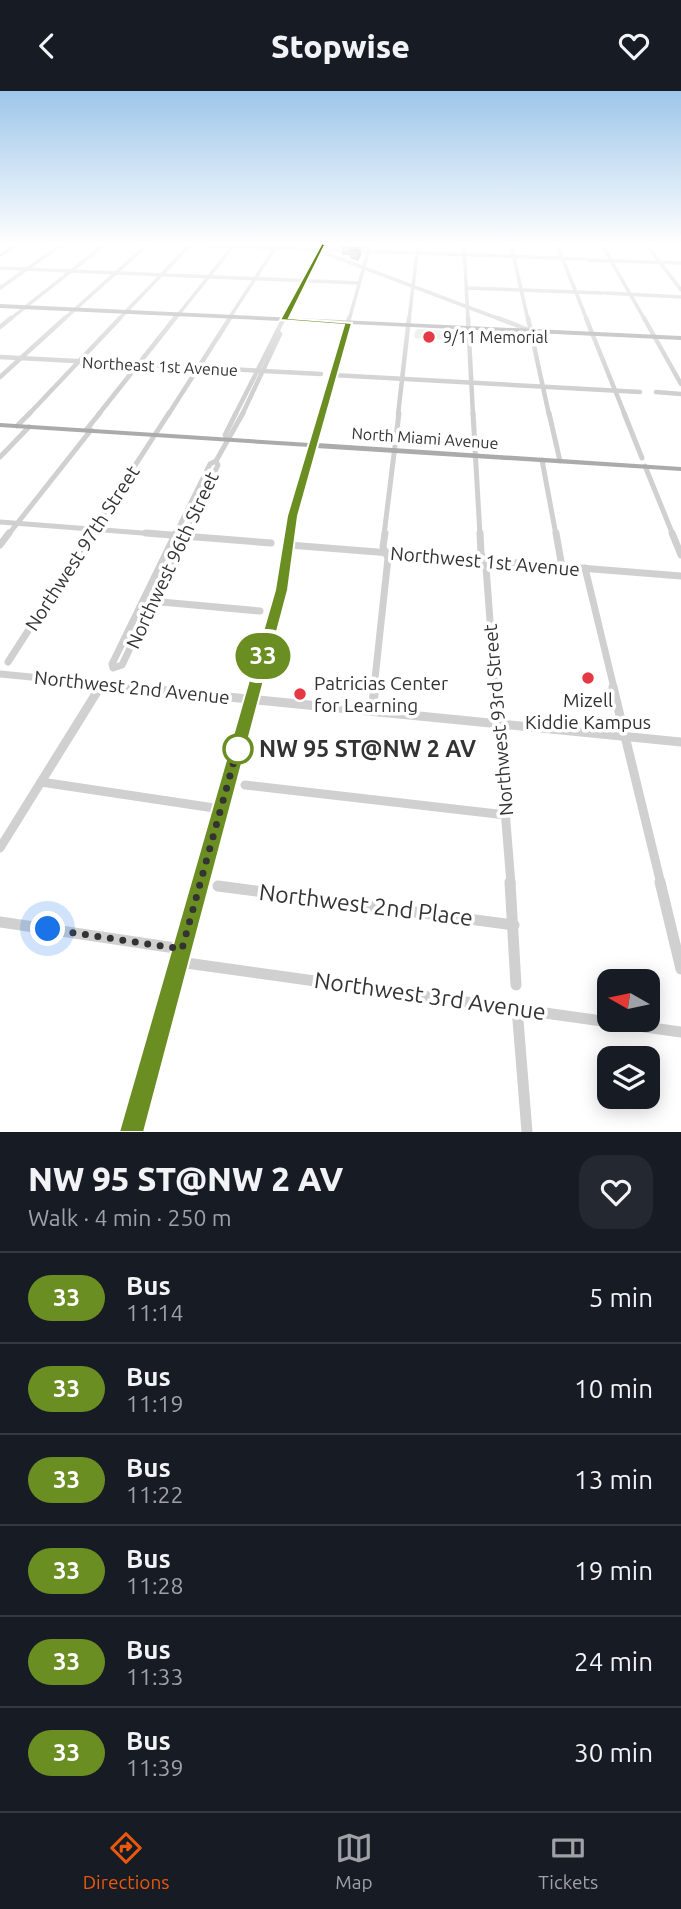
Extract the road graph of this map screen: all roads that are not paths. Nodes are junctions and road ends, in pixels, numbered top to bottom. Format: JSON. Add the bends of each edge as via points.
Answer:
{"nodes":[{"id":1,"x":42,"y":294,"type":"edge"},
{"id":2,"x":93,"y":294,"type":"edge"},
{"id":3,"x":142,"y":294,"type":"edge"},
{"id":4,"x":195,"y":294,"type":"edge"},
{"id":5,"x":246,"y":294,"type":"edge"},
{"id":6,"x":298,"y":294,"type":"edge"},
{"id":7,"x":356,"y":294,"type":"edge"},
{"id":8,"x":413,"y":294,"type":"edge"},
{"id":9,"x":426,"y":294,"type":"edge"},
{"id":10,"x":428,"y":294,"type":"edge"},
{"id":11,"x":467,"y":294,"type":"edge"},
{"id":12,"x":522,"y":294,"type":"edge"},
{"id":13,"x":577,"y":294,"type":"edge"},
{"id":14,"x":611,"y":294,"type":"edge"},
{"id":15,"x":631,"y":295,"type":"junction"},
{"id":16,"x":681,"y":297,"type":"edge"},
{"id":17,"x":468,"y":300,"type":"junction"},
{"id":18,"x":453,"y":301,"type":"junction"},
{"id":19,"x":0,"y":306,"type":"edge"},
{"id":20,"x":24,"y":308,"type":"junction"},
{"id":21,"x":468,"y":308,"type":"junction"},
{"id":22,"x":74,"y":310,"type":"junction"},
{"id":23,"x":125,"y":312,"type":"junction"},
{"id":24,"x":482,"y":314,"type":"junction"},
{"id":25,"x":178,"y":315,"type":"junction"},
{"id":26,"x":230,"y":317,"type":"junction"},
{"id":27,"x":468,"y":318,"type":"junction"},
{"id":28,"x":284,"y":320,"type":"junction"},
{"id":29,"x":528,"y":321,"type":"junction"},
{"id":30,"x":348,"y":323,"type":"junction"},
{"id":31,"x":505,"y":323,"type":"junction"},
{"id":32,"x":513,"y":324,"type":"junction"},
{"id":33,"x":409,"y":326,"type":"junction"},
{"id":34,"x":0,"y":327,"type":"edge"},
{"id":35,"x":469,"y":328,"type":"junction"},
{"id":36,"x":501,"y":330,"type":"junction"},
{"id":37,"x":531,"y":331,"type":"junction"},
{"id":38,"x":594,"y":334,"type":"junction"},
{"id":39,"x":655,"y":337,"type":"junction"},
{"id":40,"x":681,"y":338,"type":"edge"},
{"id":41,"x":0,"y":357,"type":"edge"},
{"id":42,"x":21,"y":358,"type":"junction"},
{"id":43,"x":78,"y":361,"type":"junction"},
{"id":44,"x":138,"y":365,"type":"junction"},
{"id":45,"x":198,"y":367,"type":"junction"},
{"id":46,"x":259,"y":371,"type":"junction"},
{"id":47,"x":321,"y":374,"type":"dead end"},
{"id":48,"x":333,"y":375,"type":"junction"},
{"id":49,"x":0,"y":377,"type":"edge"},
{"id":50,"x":403,"y":379,"type":"junction"},
{"id":51,"x":472,"y":383,"type":"junction"},
{"id":52,"x":681,"y":384,"type":"edge"},
{"id":53,"x":543,"y":386,"type":"junction"},
{"id":54,"x":614,"y":390,"type":"junction"},
{"id":55,"x":640,"y":392,"type":"dead end"},
{"id":56,"x":656,"y":392,"type":"dead end"},
{"id":57,"x":681,"y":394,"type":"edge"},
{"id":58,"x":0,"y":425,"type":"edge"},
{"id":59,"x":17,"y":426,"type":"junction"},
{"id":60,"x":29,"y":426,"type":"junction"},
{"id":61,"x":88,"y":430,"type":"junction"},
{"id":62,"x":155,"y":435,"type":"junction"},
{"id":63,"x":227,"y":439,"type":"junction"},
{"id":64,"x":313,"y":445,"type":"junction"},
{"id":65,"x":394,"y":450,"type":"junction"},
{"id":66,"x":477,"y":455,"type":"junction"},
{"id":67,"x":0,"y":457,"type":"edge"},
{"id":68,"x":542,"y":460,"type":"junction"},
{"id":69,"x":560,"y":461,"type":"junction"},
{"id":70,"x":643,"y":462,"type":"junction"},
{"id":71,"x":681,"y":469,"type":"edge"},
{"id":72,"x":0,"y":522,"type":"edge"},
{"id":73,"x":17,"y":523,"type":"junction"},
{"id":74,"x":93,"y":529,"type":"junction"},
{"id":75,"x":677,"y":535,"type":"edge"},
{"id":76,"x":179,"y":536,"type":"junction"},
{"id":77,"x":271,"y":543,"type":"dead end"},
{"id":78,"x":0,"y":545,"type":"edge"},
{"id":79,"x":289,"y":545,"type":"junction"},
{"id":80,"x":386,"y":553,"type":"junction"},
{"id":81,"x":681,"y":555,"type":"edge"},
{"id":82,"x":484,"y":560,"type":"junction"},
{"id":83,"x":562,"y":567,"type":"junction"},
{"id":84,"x":586,"y":569,"type":"junction"},
{"id":85,"x":681,"y":576,"type":"edge"},
{"id":86,"x":144,"y":600,"type":"junction"},
{"id":87,"x":153,"y":601,"type":"junction"},
{"id":88,"x":260,"y":611,"type":"dead end"},
{"id":89,"x":8,"y":662,"type":"dead end"},
{"id":90,"x":0,"y":674,"type":"edge"},
{"id":91,"x":102,"y":684,"type":"junction"},
{"id":92,"x":251,"y":699,"type":"junction"},
{"id":93,"x":372,"y":711,"type":"junction"},
{"id":94,"x":497,"y":723,"type":"junction"},
{"id":95,"x":624,"y":736,"type":"junction"},
{"id":96,"x":681,"y":742,"type":"edge"},
{"id":97,"x":41,"y":782,"type":"junction"},
{"id":98,"x":245,"y":785,"type":"dead end"},
{"id":99,"x":221,"y":809,"type":"junction"},
{"id":100,"x":506,"y":815,"type":"junction"},
{"id":101,"x":0,"y":848,"type":"edge"},
{"id":102,"x":219,"y":886,"type":"dead end"},
{"id":103,"x":0,"y":922,"type":"edge"},
{"id":104,"x":514,"y":925,"type":"junction"},
{"id":105,"x":180,"y":955,"type":"junction"},
{"id":106,"x":681,"y":969,"type":"edge"},
{"id":107,"x":516,"y":985,"type":"dead end"},
{"id":108,"x":517,"y":1008,"type":"junction"},
{"id":109,"x":681,"y":1032,"type":"edge"},
{"id":110,"x":132,"y":1132,"type":"edge"},
{"id":111,"x":527,"y":1132,"type":"edge"}],
"edges":[{"from":1,"to":20,"type":"street"},
{"from":2,"to":22,"type":"street"},
{"from":3,"to":23,"type":"street"},
{"from":4,"to":25,"type":"street"},
{"from":5,"to":26,"type":"street","name":"Northwest 97th Street"},
{"from":6,"to":28,"type":"street","name":"Northwest 96th Street"},
{"from":7,"to":30,"type":"street"},
{"from":8,"to":33,"type":"street"},
{"from":9,"to":18,"type":"street"},
{"from":10,"to":21,"type":"street"},
{"from":11,"to":17,"type":"street","name":"Northwest 93rd Street"},
{"from":12,"to":29,"type":"street"},
{"from":13,"to":38,"type":"street"},
{"from":14,"to":15,"type":"street"},
{"from":15,"to":16,"type":"street"},
{"from":15,"to":39,"type":"street"},
{"from":17,"to":18,"type":"street"},
{"from":17,"to":21,"type":"street","name":"Northwest 93rd Street"},
{"from":18,"to":21,"type":"street"},
{"from":19,"to":20,"type":"main road"},
{"from":20,"to":22,"type":"main road"},
{"from":20,"to":34,"type":"street"},
{"from":21,"to":24,"type":"street"},
{"from":21,"to":27,"type":"street","name":"Northwest 93rd Street"},
{"from":21,"to":32,"type":"street"},
{"from":22,"to":23,"type":"main road"},
{"from":22,"to":42,"type":"street"},
{"from":23,"to":25,"type":"main road"},
{"from":23,"to":43,"type":"street"},
{"from":24,"to":27,"type":"street"},
{"from":24,"to":31,"type":"street"},
{"from":25,"to":26,"type":"main road"},
{"from":25,"to":44,"type":"street"},
{"from":26,"to":28,"type":"main road"},
{"from":26,"to":45,"type":"street","name":"Northwest 97th Street"},
{"from":27,"to":35,"type":"street","name":"Northwest 93rd Street"},
{"from":28,"to":30,"type":"main road"},
{"from":28,"to":46,"type":"street","name":"Northwest 96th Street"},
{"from":29,"to":32,"type":"street"},
{"from":29,"to":37,"type":"street"},
{"from":30,"to":33,"type":"main road"},
{"from":30,"to":48,"type":"main road"},
{"from":31,"to":36,"type":"main road","via":[[508,327]]},
{"from":31,"to":37,"type":"street"},
{"from":32,"to":37,"type":"street"},
{"from":33,"to":35,"type":"main road"},
{"from":33,"to":50,"type":"street"},
{"from":35,"to":36,"type":"main road"},
{"from":35,"to":51,"type":"street","name":"Northwest 93rd Street"},
{"from":36,"to":37,"type":"main road"},
{"from":37,"to":38,"type":"main road"},
{"from":37,"to":53,"type":"street"},
{"from":38,"to":39,"type":"main road"},
{"from":38,"to":54,"type":"street"},
{"from":39,"to":40,"type":"main road"},
{"from":39,"to":52,"type":"street"},
{"from":41,"to":42,"type":"street","name":"Northeast 1st Avenue"},
{"from":42,"to":43,"type":"street","name":"Northeast 1st Avenue"},
{"from":42,"to":49,"type":"street"},
{"from":43,"to":44,"type":"street","name":"Northeast 1st Avenue"},
{"from":43,"to":59,"type":"street"},
{"from":44,"to":45,"type":"street","name":"Northeast 1st Avenue"},
{"from":44,"to":61,"type":"street"},
{"from":45,"to":46,"type":"street","name":"Northeast 1st Avenue"},
{"from":45,"to":62,"type":"street","name":"Northwest 97th Street"},
{"from":46,"to":47,"type":"street","name":"Northeast 1st Avenue"},
{"from":46,"to":63,"type":"street","name":"Northwest 96th Street"},
{"from":48,"to":50,"type":"street"},
{"from":48,"to":64,"type":"main road"},
{"from":50,"to":51,"type":"street"},
{"from":50,"to":65,"type":"street"},
{"from":51,"to":53,"type":"street"},
{"from":51,"to":66,"type":"street","name":"Northwest 93rd Street"},
{"from":53,"to":54,"type":"street"},
{"from":53,"to":69,"type":"street"},
{"from":54,"to":55,"type":"street"},
{"from":54,"to":70,"type":"street"},
{"from":56,"to":57,"type":"street"},
{"from":58,"to":59,"type":"main road","name":"North Miami Avenue"},
{"from":59,"to":60,"type":"main road","name":"North Miami Avenue"},
{"from":60,"to":61,"type":"main road","name":"North Miami Avenue"},
{"from":60,"to":67,"type":"street"},
{"from":61,"to":62,"type":"main road","name":"North Miami Avenue"},
{"from":61,"to":73,"type":"street"},
{"from":62,"to":63,"type":"main road","name":"North Miami Avenue"},
{"from":62,"to":74,"type":"street","name":"Northwest 97th Street"},
{"from":63,"to":64,"type":"main road","name":"North Miami Avenue"},
{"from":63,"to":76,"type":"street","name":"Northwest 96th Street"},
{"from":64,"to":65,"type":"main road","name":"North Miami Avenue"},
{"from":64,"to":79,"type":"main road"},
{"from":65,"to":66,"type":"main road","name":"North Miami Avenue"},
{"from":65,"to":80,"type":"street"},
{"from":66,"to":68,"type":"main road","name":"North Miami Avenue"},
{"from":66,"to":82,"type":"street","name":"Northwest 93rd Street"},
{"from":68,"to":69,"type":"main road","name":"North Miami Avenue"},
{"from":68,"to":83,"type":"street"},
{"from":69,"to":70,"type":"main road","name":"North Miami Avenue"},
{"from":70,"to":71,"type":"main road","name":"North Miami Avenue"},
{"from":70,"to":75,"type":"street"},
{"from":72,"to":73,"type":"street"},
{"from":73,"to":74,"type":"street"},
{"from":73,"to":78,"type":"street"},
{"from":74,"to":76,"type":"street"},
{"from":74,"to":89,"type":"street","name":"Northwest 97th Street"},
{"from":75,"to":81,"type":"street"},
{"from":76,"to":77,"type":"street"},
{"from":76,"to":86,"type":"street","name":"Northwest 96th Street"},
{"from":76,"to":87,"type":"street","name":"Northwest 96th Street"},
{"from":79,"to":80,"type":"street","name":"Northwest 1st Avenue"},
{"from":79,"to":92,"type":"main road","via":[[284,581]]},
{"from":80,"to":82,"type":"street","name":"Northwest 1st Avenue"},
{"from":80,"to":93,"type":"street"},
{"from":82,"to":83,"type":"street","name":"Northwest 1st Avenue"},
{"from":82,"to":94,"type":"street","name":"Northwest 93rd Street"},
{"from":83,"to":84,"type":"street","name":"Northwest 1st Avenue"},
{"from":84,"to":85,"type":"street","name":"Northwest 1st Avenue"},
{"from":84,"to":95,"type":"street"},
{"from":86,"to":87,"type":"street"},
{"from":86,"to":87,"type":"street","name":"Northwest 96th Street","via":[[113,668],[122,665]]},
{"from":87,"to":88,"type":"street"},
{"from":90,"to":91,"type":"street","name":"Northwest 2nd Avenue"},
{"from":91,"to":92,"type":"street","name":"Northwest 2nd Avenue"},
{"from":91,"to":97,"type":"street"},
{"from":92,"to":93,"type":"street","name":"Northwest 2nd Avenue"},
{"from":92,"to":99,"type":"main road"},
{"from":93,"to":94,"type":"street","name":"Northwest 2nd Avenue"},
{"from":94,"to":95,"type":"street","name":"Northwest 2nd Avenue"},
{"from":94,"to":100,"type":"street","name":"Northwest 93rd Street"},
{"from":95,"to":96,"type":"street","name":"Northwest 2nd Avenue"},
{"from":95,"to":106,"type":"street"},
{"from":97,"to":99,"type":"street"},
{"from":97,"to":101,"type":"street"},
{"from":98,"to":100,"type":"street"},
{"from":99,"to":105,"type":"main road"},
{"from":100,"to":104,"type":"street","name":"Northwest 93rd Street"},
{"from":102,"to":104,"type":"street","name":"Northwest 2nd Place"},
{"from":103,"to":105,"type":"street","name":"Northwest 3rd Avenue"},
{"from":104,"to":107,"type":"street","name":"Northwest 93rd Street"},
{"from":105,"to":108,"type":"street","name":"Northwest 3rd Avenue"},
{"from":105,"to":110,"type":"main road"},
{"from":108,"to":109,"type":"street","name":"Northwest 3rd Avenue"},
{"from":108,"to":111,"type":"street"}]}
